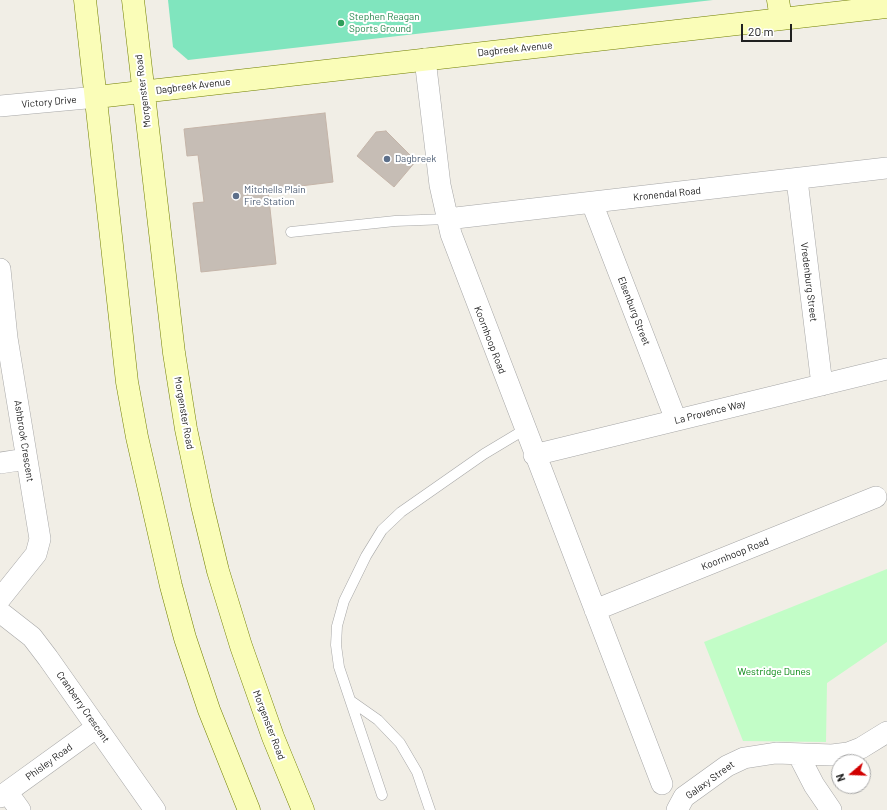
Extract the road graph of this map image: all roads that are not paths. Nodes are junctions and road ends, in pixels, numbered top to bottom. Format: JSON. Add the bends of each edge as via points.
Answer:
{"nodes":[{"id":1,"x":85,"y":0,"type":"edge"},
{"id":2,"x":133,"y":0,"type":"edge"},
{"id":3,"x":887,"y":7,"type":"edge"},
{"id":4,"x":779,"y":10,"type":"edge"},
{"id":5,"x":425,"y":59,"type":"junction"},
{"id":6,"x":143,"y":92,"type":"junction"},
{"id":7,"x":97,"y":98,"type":"junction"},
{"id":8,"x":0,"y":106,"type":"edge"},
{"id":9,"x":887,"y":168,"type":"edge"},
{"id":10,"x":796,"y":180,"type":"junction"},
{"id":11,"x":592,"y":203,"type":"junction"},
{"id":12,"x":447,"y":219,"type":"junction"},
{"id":13,"x":291,"y":232,"type":"dead end"},
{"id":14,"x":0,"y":269,"type":"edge"},
{"id":15,"x":4,"y":338,"type":"edge"},
{"id":16,"x":887,"y":369,"type":"edge"},
{"id":17,"x":822,"y":385,"type":"junction"},
{"id":18,"x":676,"y":420,"type":"junction"},
{"id":19,"x":524,"y":430,"type":"junction"},
{"id":20,"x":534,"y":455,"type":"junction"},
{"id":21,"x":26,"y":459,"type":"junction"},
{"id":22,"x":0,"y":463,"type":"edge"},
{"id":23,"x":876,"y":497,"type":"dead end"},
{"id":24,"x":0,"y":599,"type":"edge"},
{"id":25,"x":595,"y":610,"type":"junction"},
{"id":26,"x":0,"y":612,"type":"edge"},
{"id":27,"x":351,"y":701,"type":"junction"},
{"id":28,"x":97,"y":727,"type":"junction"},
{"id":29,"x":887,"y":732,"type":"edge"},
{"id":30,"x":798,"y":754,"type":"junction"},
{"id":31,"x":662,"y":784,"type":"dead end"},
{"id":32,"x":4,"y":794,"type":"edge"},
{"id":33,"x":382,"y":795,"type":"dead end"},
{"id":34,"x":20,"y":810,"type":"edge"},
{"id":35,"x":154,"y":810,"type":"edge"},
{"id":36,"x":249,"y":810,"type":"edge"},
{"id":37,"x":303,"y":810,"type":"edge"},
{"id":38,"x":430,"y":810,"type":"edge"},
{"id":39,"x":677,"y":810,"type":"edge"},
{"id":40,"x":831,"y":810,"type":"edge"}],
"edges":[{"from":1,"to":7,"type":"main road"},
{"from":2,"to":6,"type":"main road","name":"Morgenster Road"},
{"from":3,"to":4,"type":"main road","name":"Dagbreek Avenue"},
{"from":4,"to":5,"type":"main road","name":"Dagbreek Avenue"},
{"from":5,"to":6,"type":"main road","name":"Dagbreek Avenue"},
{"from":5,"to":12,"type":"street","name":"Koornhoop Road"},
{"from":6,"to":7,"type":"main road","name":"Dagbreek Avenue"},
{"from":6,"to":37,"type":"main road","name":"Morgenster Road","via":[[174,352],[186,429],[202,505],[218,572],[241,646],[272,737]]},
{"from":7,"to":8,"type":"street","name":"Victory Drive"},
{"from":7,"to":36,"type":"main road","via":[[127,382],[140,452],[185,638],[209,710]]},
{"from":9,"to":10,"type":"street","name":"Kronendal Road"},
{"from":10,"to":11,"type":"street","name":"Kronendal Road"},
{"from":10,"to":17,"type":"street","name":"Vredenburg Street"},
{"from":11,"to":12,"type":"street","name":"Kronendal Road"},
{"from":11,"to":18,"type":"street","name":"Elsenburg Street"},
{"from":12,"to":13,"type":"lane","via":[[396,221]]},
{"from":12,"to":19,"type":"street","name":"Koornhoop Road","via":[[456,251]]},
{"from":14,"to":15,"type":"street","name":"Ashbrook Crescent"},
{"from":15,"to":21,"type":"street","name":"Ashbrook Crescent"},
{"from":16,"to":17,"type":"street","name":"La Provence Way"},
{"from":17,"to":18,"type":"street","name":"La Provence Way"},
{"from":18,"to":20,"type":"street","name":"La Provence Way"},
{"from":19,"to":20,"type":"street","name":"Koornhoop Road"},
{"from":19,"to":27,"type":"lane","via":[[484,454],[401,512],[382,530],[344,601],[337,626],[339,667]]},
{"from":20,"to":25,"type":"street","name":"Koornhoop Road"},
{"from":21,"to":22,"type":"street"},
{"from":21,"to":24,"type":"street","name":"Ashbrook Crescent","via":[[40,539],[36,554]]},
{"from":23,"to":25,"type":"street","name":"Koornhoop Road"},
{"from":25,"to":31,"type":"street","name":"Koornhoop Road"},
{"from":26,"to":28,"type":"street","name":"Cranberry Crescent","via":[[32,637]]},
{"from":27,"to":33,"type":"lane"},
{"from":27,"to":38,"type":"lane","via":[[378,720],[400,743],[417,772]]},
{"from":28,"to":32,"type":"street","name":"Phisley Road"},
{"from":28,"to":35,"type":"street","name":"Cranberry Crescent"},
{"from":29,"to":30,"type":"street","name":"Galaxy Street","via":[[848,753]]},
{"from":30,"to":39,"type":"street","name":"Galaxy Street","via":[[757,755],[735,761],[684,797]]},
{"from":30,"to":40,"type":"street"},
{"from":32,"to":34,"type":"street"}]}
